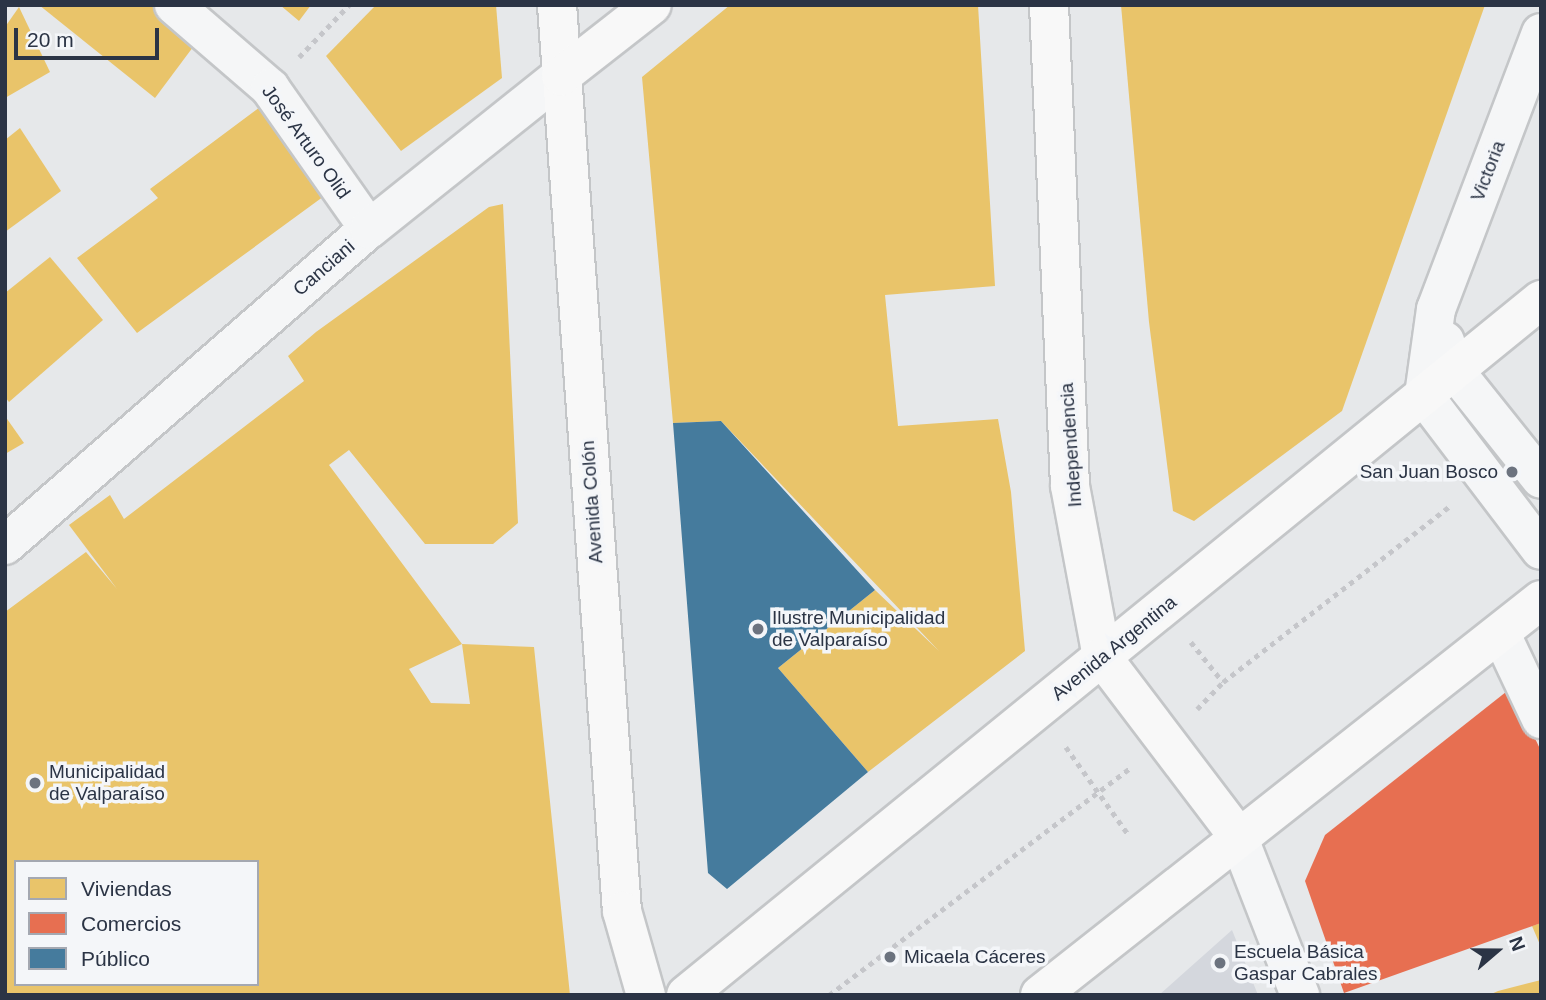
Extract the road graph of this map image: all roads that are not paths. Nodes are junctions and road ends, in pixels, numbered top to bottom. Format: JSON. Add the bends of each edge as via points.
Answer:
{"nodes":[{"id":1,"x":174,"y":5,"type":"edge"},
{"id":2,"x":557,"y":5,"type":"edge"},
{"id":3,"x":652,"y":5,"type":"edge"},
{"id":4,"x":1049,"y":5,"type":"edge"},
{"id":5,"x":1541,"y":33,"type":"edge"},
{"id":6,"x":561,"y":76,"type":"junction"},
{"id":7,"x":369,"y":229,"type":"junction"},
{"id":8,"x":1541,"y":300,"type":"edge"},
{"id":9,"x":1436,"y":309,"type":"junction"},
{"id":10,"x":1454,"y":370,"type":"junction"},
{"id":11,"x":1424,"y":396,"type":"junction"},
{"id":12,"x":1541,"y":479,"type":"edge"},
{"id":13,"x":5,"y":545,"type":"edge"},
{"id":14,"x":1541,"y":551,"type":"edge"},
{"id":15,"x":1541,"y":600,"type":"edge"},
{"id":16,"x":1502,"y":634,"type":"junction"},
{"id":17,"x":1102,"y":657,"type":"junction"},
{"id":18,"x":1541,"y":719,"type":"edge"},
{"id":19,"x":1238,"y":836,"type":"junction"},
{"id":20,"x":646,"y":995,"type":"edge"},
{"id":21,"x":685,"y":995,"type":"edge"},
{"id":22,"x":1040,"y":995,"type":"edge"},
{"id":23,"x":1300,"y":995,"type":"edge"}],
"edges":[{"from":1,"to":7,"type":"street","name":"José Arturo Olid","via":[[270,88]]},
{"from":2,"to":6,"type":"main road","name":"Avenida Colón"},
{"from":3,"to":6,"type":"main road","name":"Canciani"},
{"from":4,"to":17,"type":"main road","name":"Independencia","via":[[1070,486]]},
{"from":5,"to":9,"type":"street","name":"Victoria"},
{"from":6,"to":7,"type":"street","name":"Canciani"},
{"from":6,"to":20,"type":"main road","name":"Avenida Colón","via":[[622,911]]},
{"from":7,"to":13,"type":"street","name":"Canciani"},
{"from":8,"to":10,"type":"main road","name":"Avenida Argentina"},
{"from":9,"to":10,"type":"street"},
{"from":9,"to":11,"type":"street","name":"Victoria"},
{"from":10,"to":11,"type":"main road","name":"Avenida Argentina"},
{"from":10,"to":12,"type":"street"},
{"from":11,"to":14,"type":"street"},
{"from":11,"to":17,"type":"main road","name":"Avenida Argentina"},
{"from":15,"to":16,"type":"main road"},
{"from":16,"to":18,"type":"street"},
{"from":16,"to":19,"type":"main road"},
{"from":17,"to":19,"type":"main road","name":"Independencia"},
{"from":17,"to":21,"type":"main road","name":"Avenida Argentina"},
{"from":19,"to":22,"type":"main road"},
{"from":19,"to":23,"type":"street"}]}
